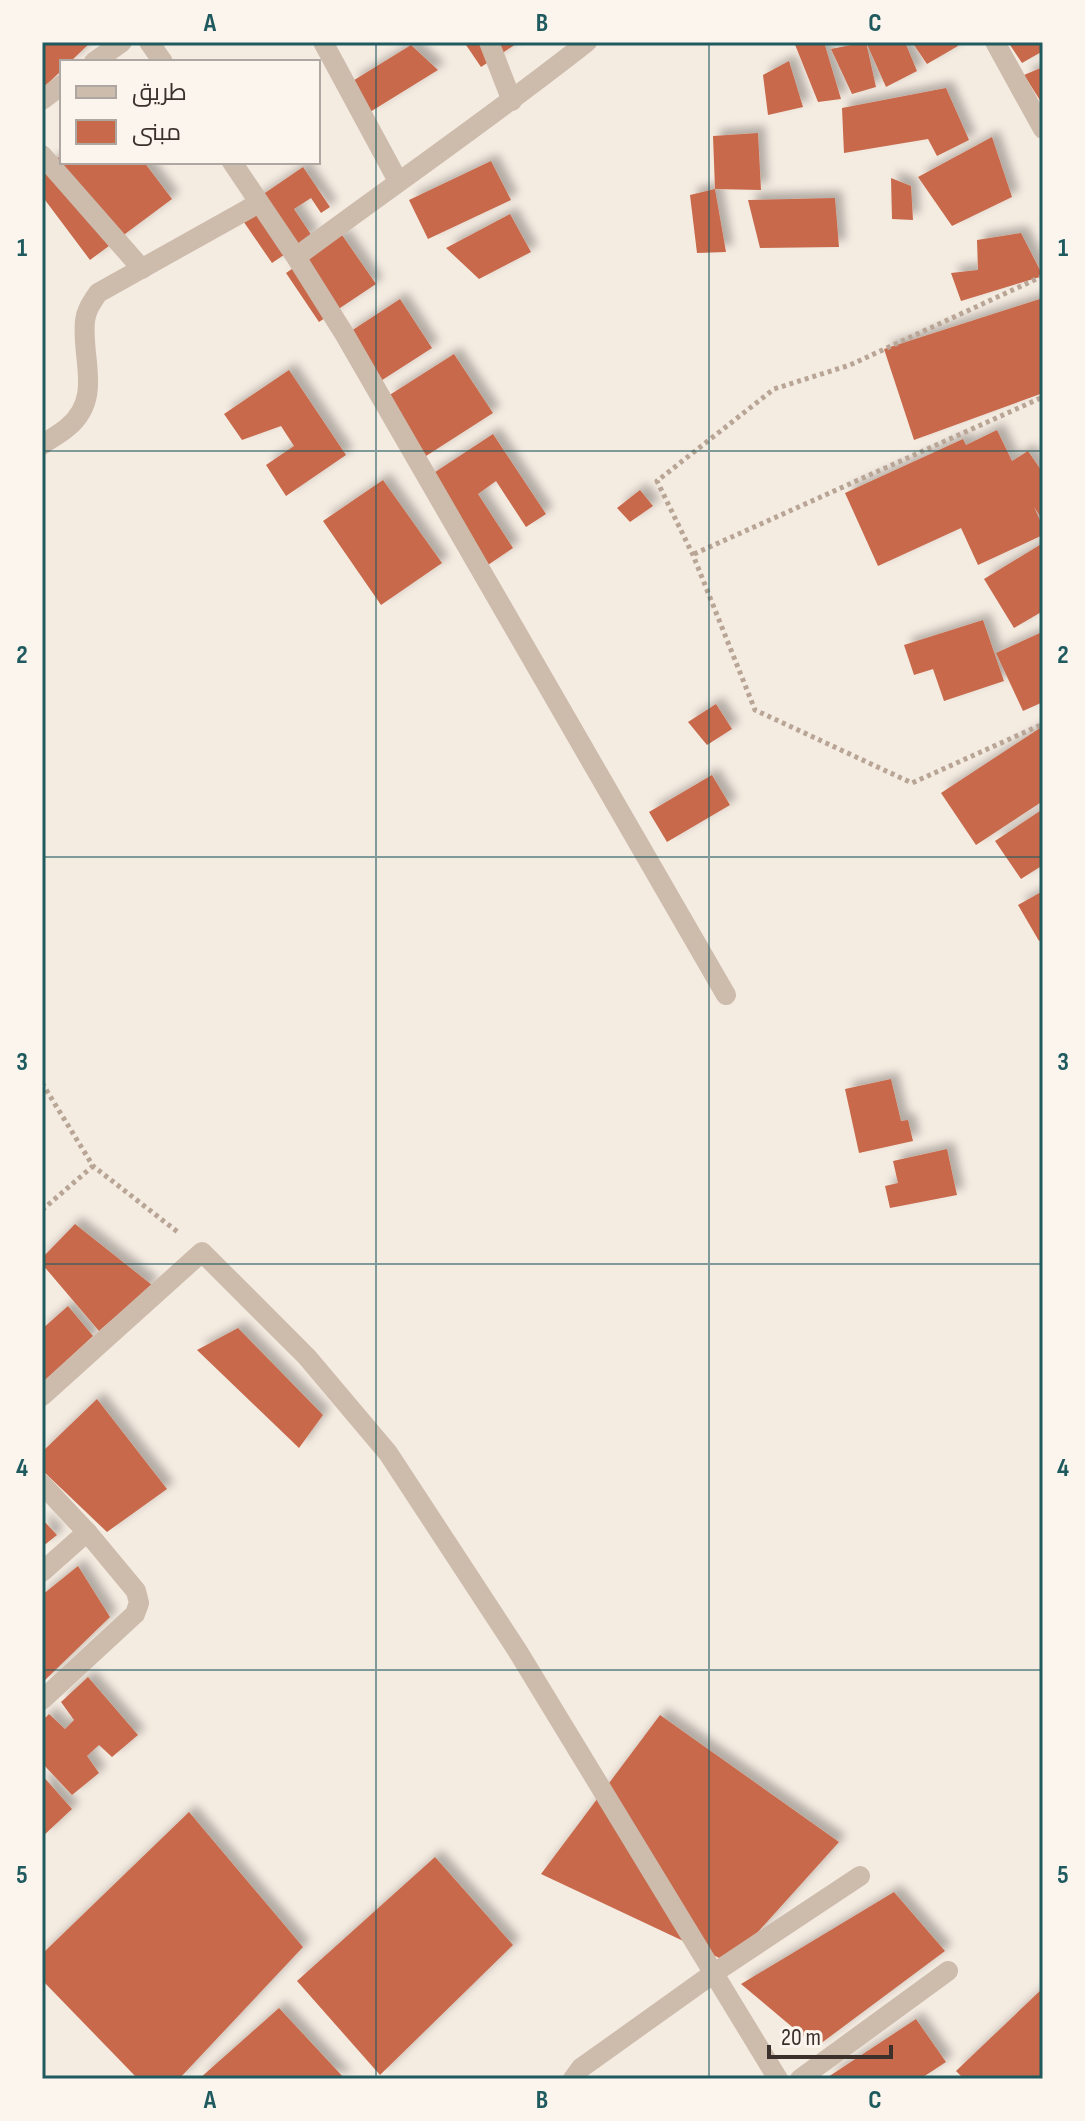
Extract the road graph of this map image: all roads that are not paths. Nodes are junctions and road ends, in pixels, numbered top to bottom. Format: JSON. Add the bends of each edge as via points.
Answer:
{"nodes":[{"id":1,"x":122,"y":42,"type":"edge"},
{"id":2,"x":149,"y":42,"type":"edge"},
{"id":3,"x":489,"y":42,"type":"edge"},
{"id":4,"x":587,"y":42,"type":"edge"},
{"id":5,"x":995,"y":42,"type":"edge"},
{"id":6,"x":324,"y":56,"type":"edge"},
{"id":7,"x":97,"y":60,"type":"edge"},
{"id":8,"x":162,"y":60,"type":"edge"},
{"id":9,"x":60,"y":86,"type":"edge"},
{"id":10,"x":42,"y":100,"type":"edge"},
{"id":11,"x":512,"y":101,"type":"junction"},
{"id":12,"x":1043,"y":129,"type":"edge"},
{"id":13,"x":42,"y":155,"type":"edge"},
{"id":14,"x":233,"y":164,"type":"edge"},
{"id":15,"x":398,"y":181,"type":"junction"},
{"id":16,"x":259,"y":203,"type":"junction"},
{"id":17,"x":296,"y":257,"type":"junction"},
{"id":18,"x":142,"y":269,"type":"junction"},
{"id":19,"x":42,"y":445,"type":"edge"},
{"id":20,"x":726,"y":995,"type":"dead end"},
{"id":21,"x":42,"y":1396,"type":"edge"},
{"id":22,"x":42,"y":1484,"type":"edge"},
{"id":23,"x":87,"y":1532,"type":"junction"},
{"id":24,"x":42,"y":1572,"type":"edge"},
{"id":25,"x":42,"y":1700,"type":"edge"},
{"id":26,"x":860,"y":1876,"type":"dead end"},
{"id":27,"x":948,"y":1971,"type":"dead end"},
{"id":28,"x":714,"y":1973,"type":"junction"},
{"id":29,"x":573,"y":2079,"type":"edge"},
{"id":30,"x":778,"y":2079,"type":"edge"},
{"id":31,"x":800,"y":2079,"type":"edge"}],
"edges":[{"from":1,"to":7,"type":"street"},
{"from":2,"to":8,"type":"street"},
{"from":3,"to":11,"type":"street"},
{"from":4,"to":11,"type":"street"},
{"from":5,"to":12,"type":"street"},
{"from":6,"to":15,"type":"street"},
{"from":9,"to":10,"type":"street"},
{"from":11,"to":15,"type":"street"},
{"from":13,"to":18,"type":"street"},
{"from":14,"to":16,"type":"street"},
{"from":15,"to":17,"type":"street"},
{"from":16,"to":17,"type":"street"},
{"from":16,"to":18,"type":"street"},
{"from":17,"to":20,"type":"street"},
{"from":18,"to":19,"type":"street","via":[[98,293],[88,309],[89,390],[70,426]]},
{"from":21,"to":28,"type":"street","via":[[202,1252],[307,1357],[388,1453],[517,1650]]},
{"from":22,"to":23,"type":"street"},
{"from":23,"to":24,"type":"street"},
{"from":23,"to":25,"type":"street","via":[[136,1591],[139,1603],[135,1614]]},
{"from":26,"to":28,"type":"street"},
{"from":27,"to":31,"type":"street"},
{"from":28,"to":29,"type":"street"},
{"from":28,"to":30,"type":"street"}]}
